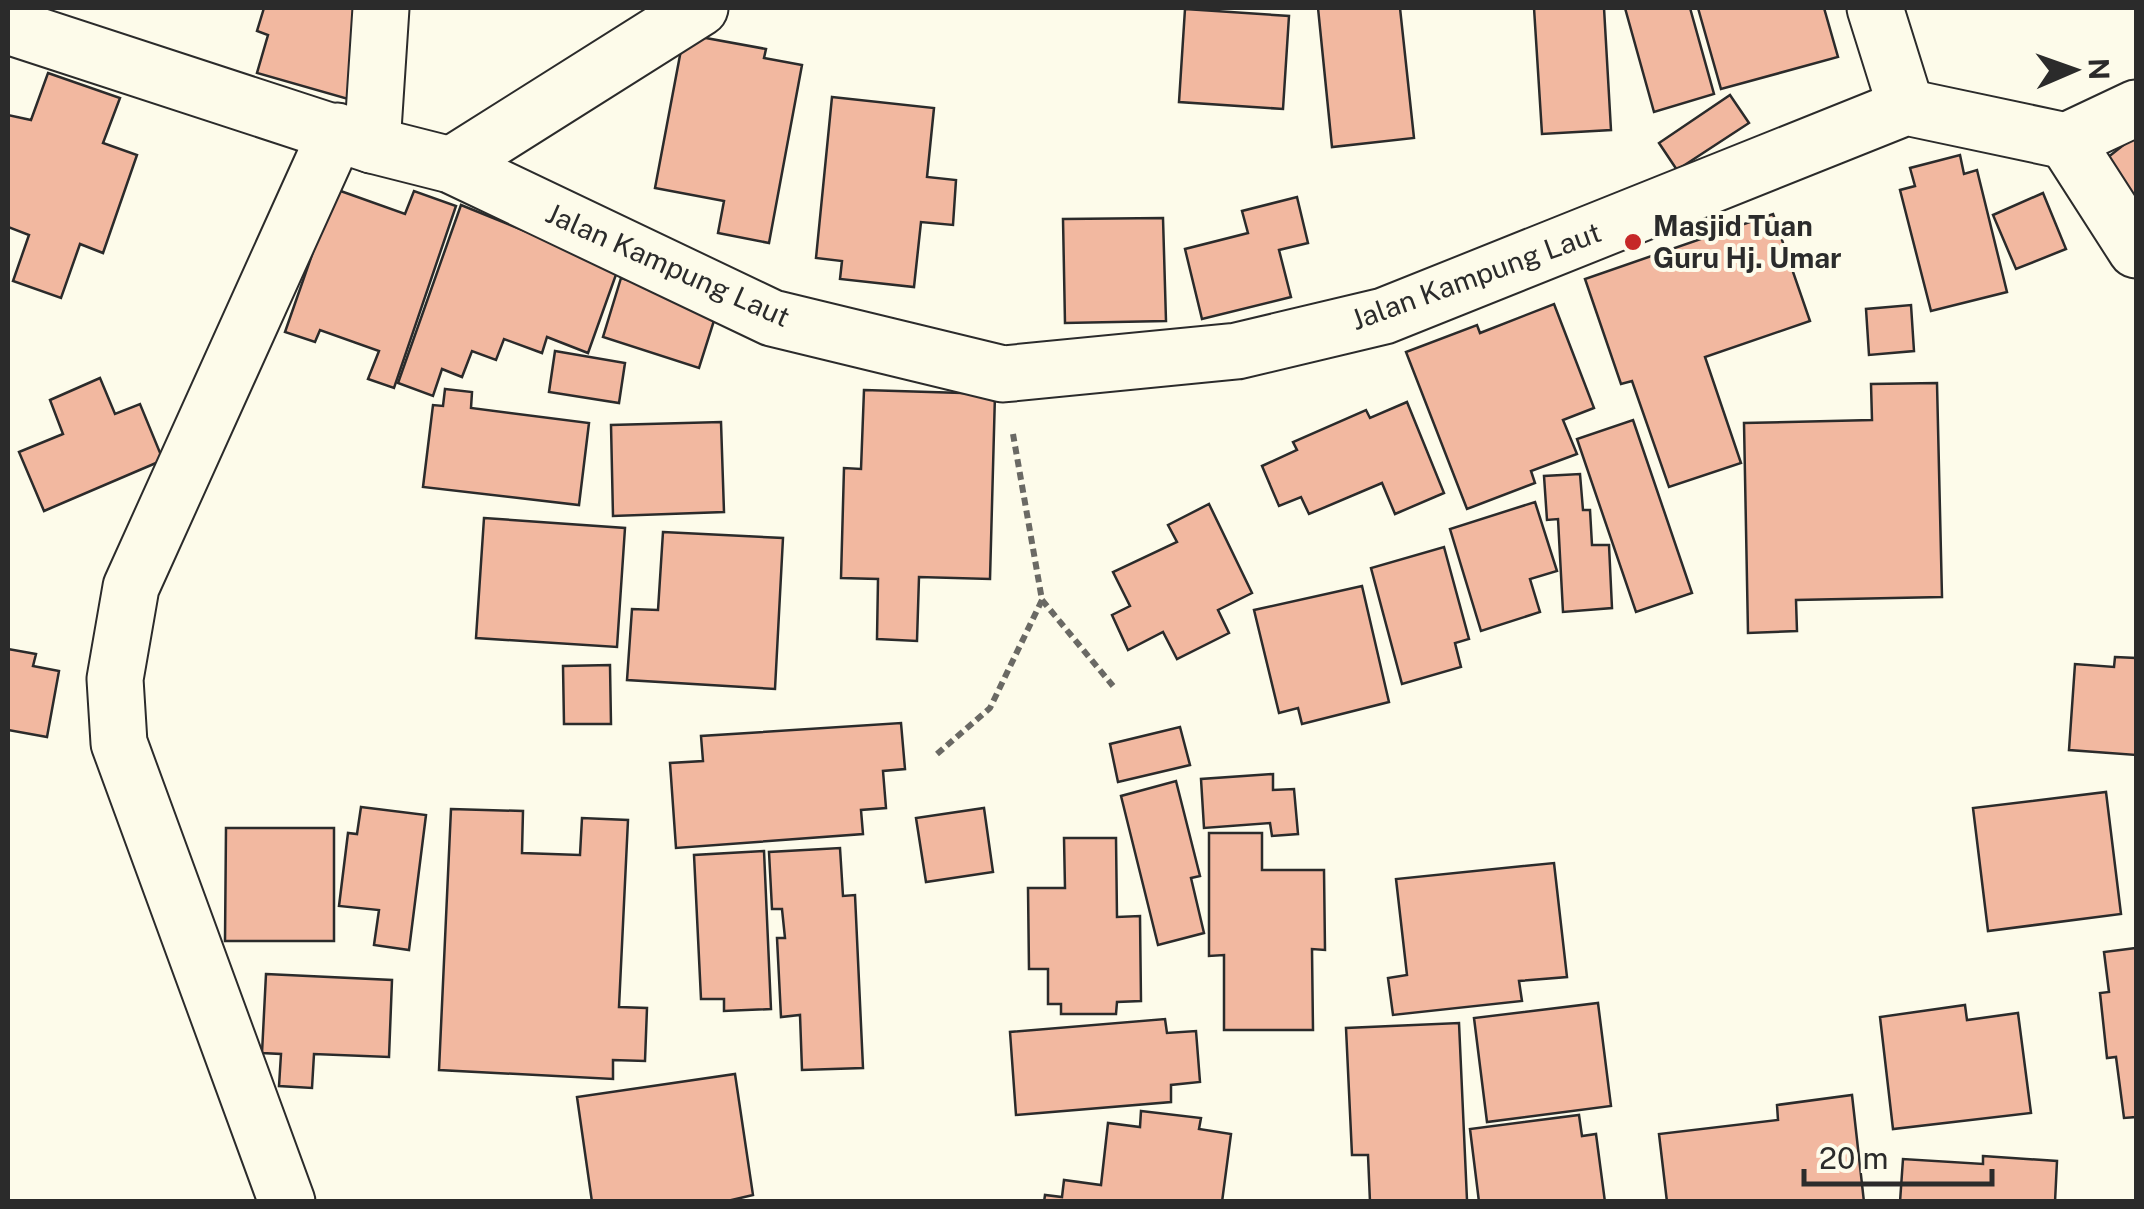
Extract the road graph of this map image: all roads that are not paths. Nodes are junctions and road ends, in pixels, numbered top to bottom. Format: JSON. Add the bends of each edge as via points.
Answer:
{"nodes":[{"id":1,"x":381,"y":8,"type":"edge"},
{"id":2,"x":700,"y":8,"type":"edge"},
{"id":3,"x":1875,"y":8,"type":"edge"},
{"id":4,"x":8,"y":26,"type":"edge"},
{"id":5,"x":1906,"y":107,"type":"junction"},
{"id":6,"x":2136,"y":108,"type":"edge"},
{"id":7,"x":354,"y":138,"type":"junction"},
{"id":8,"x":2066,"y":141,"type":"junction"},
{"id":9,"x":451,"y":165,"type":"junction"},
{"id":10,"x":2136,"y":250,"type":"edge"},
{"id":11,"x":287,"y":1202,"type":"edge"}],
"edges":[{"from":1,"to":7,"type":"street"},
{"from":2,"to":9,"type":"street"},
{"from":3,"to":5,"type":"street"},
{"from":4,"to":7,"type":"street","name":"Jalan Kampung Laut"},
{"from":5,"to":8,"type":"street"},
{"from":5,"to":9,"type":"street","name":"Jalan Kampung Laut","via":[[1384,316],[1237,351],[1003,374],[772,318]]},
{"from":6,"to":8,"type":"street"},
{"from":7,"to":9,"type":"street","name":"Jalan Kampung Laut"},
{"from":7,"to":11,"type":"street","via":[[131,587],[115,680],[119,743]]},
{"from":8,"to":10,"type":"street"}]}
